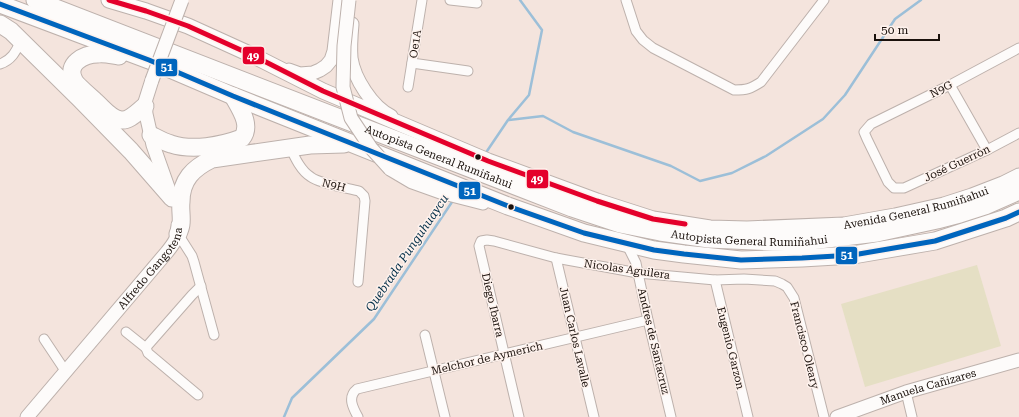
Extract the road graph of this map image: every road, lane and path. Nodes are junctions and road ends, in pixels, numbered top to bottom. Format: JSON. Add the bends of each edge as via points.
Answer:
{"nodes":[{"id":1,"x":34,"y":0,"type":"edge"},
{"id":2,"x":109,"y":0,"type":"edge"},
{"id":3,"x":182,"y":0,"type":"edge"},
{"id":4,"x":340,"y":0,"type":"edge"},
{"id":5,"x":348,"y":0,"type":"edge"},
{"id":6,"x":353,"y":0,"type":"edge"},
{"id":7,"x":422,"y":0,"type":"edge"},
{"id":8,"x":450,"y":0,"type":"edge"},
{"id":9,"x":626,"y":0,"type":"edge"},
{"id":10,"x":824,"y":0,"type":"edge"},
{"id":11,"x":477,"y":3,"type":"dead end"},
{"id":12,"x":0,"y":4,"type":"edge"},
{"id":13,"x":0,"y":24,"type":"edge"},
{"id":14,"x":21,"y":41,"type":"junction"},
{"id":15,"x":1019,"y":48,"type":"edge"},
{"id":16,"x":254,"y":56,"type":"junction"},
{"id":17,"x":149,"y":60,"type":"junction"},
{"id":18,"x":412,"y":63,"type":"junction"},
{"id":19,"x":0,"y":64,"type":"edge"},
{"id":20,"x":468,"y":71,"type":"dead end"},
{"id":21,"x":950,"y":85,"type":"junction"},
{"id":22,"x":408,"y":87,"type":"dead end"},
{"id":23,"x":233,"y":96,"type":"junction"},
{"id":24,"x":144,"y":106,"type":"junction"},
{"id":25,"x":1019,"y":133,"type":"edge"},
{"id":26,"x":151,"y":134,"type":"junction"},
{"id":27,"x":352,"y":144,"type":"junction"},
{"id":28,"x":290,"y":147,"type":"junction"},
{"id":29,"x":987,"y":150,"type":"junction"},
{"id":30,"x":476,"y":162,"type":"junction"},
{"id":31,"x":1019,"y":176,"type":"edge"},
{"id":32,"x":894,"y":188,"type":"joint"},
{"id":33,"x":1019,"y":191,"type":"edge"},
{"id":34,"x":172,"y":198,"type":"junction"},
{"id":35,"x":1019,"y":212,"type":"edge"},
{"id":36,"x":550,"y":221,"type":"junction"},
{"id":37,"x":178,"y":234,"type":"junction"},
{"id":38,"x":483,"y":241,"type":"joint"},
{"id":39,"x":626,"y":243,"type":"junction"},
{"id":40,"x":556,"y":258,"type":"junction"},
{"id":41,"x":638,"y":273,"type":"junction"},
{"id":42,"x":714,"y":280,"type":"junction"},
{"id":43,"x":775,"y":281,"type":"joint"},
{"id":44,"x":358,"y":282,"type":"dead end"},
{"id":45,"x":201,"y":286,"type":"junction"},
{"id":46,"x":648,"y":320,"type":"junction"},
{"id":47,"x":126,"y":332,"type":"dead end"},
{"id":48,"x":214,"y":335,"type":"dead end"},
{"id":49,"x":426,"y":335,"type":"dead end"},
{"id":50,"x":575,"y":337,"type":"junction"},
{"id":51,"x":44,"y":339,"type":"dead end"},
{"id":52,"x":146,"y":348,"type":"junction"},
{"id":53,"x":505,"y":354,"type":"junction"},
{"id":54,"x":1019,"y":360,"type":"edge"},
{"id":55,"x":434,"y":370,"type":"junction"},
{"id":56,"x":66,"y":372,"type":"junction"},
{"id":57,"x":906,"y":392,"type":"junction"},
{"id":58,"x":198,"y":395,"type":"dead end"},
{"id":59,"x":31,"y":416,"type":"edge"},
{"id":60,"x":358,"y":417,"type":"edge"},
{"id":61,"x":445,"y":417,"type":"edge"},
{"id":62,"x":519,"y":417,"type":"edge"},
{"id":63,"x":594,"y":417,"type":"edge"},
{"id":64,"x":671,"y":417,"type":"edge"},
{"id":65,"x":748,"y":417,"type":"edge"},
{"id":66,"x":824,"y":417,"type":"edge"},
{"id":67,"x":837,"y":417,"type":"edge"},
{"id":68,"x":912,"y":417,"type":"edge"}],
"edges":[{"from":1,"to":30,"type":"highway","name":"Autopista General Rumiñahui"},
{"from":2,"to":16,"type":"main road","name":"Avenida General Rumiñahui","via":[[188,26]]},
{"from":3,"to":24,"type":"main road","bridge":true},
{"from":4,"to":16,"type":"main road","via":[[334,51],[331,60],[320,70],[300,74]]},
{"from":5,"to":36,"type":"main road","bridge":true,"via":[[343,87],[351,118],[371,148],[390,169],[412,182],[440,192]]},
{"from":6,"to":30,"type":"main road","via":[[353,69],[371,99],[386,114]]},
{"from":7,"to":18,"type":"street","name":"Oe1A"},
{"from":8,"to":11,"type":"street"},
{"from":9,"to":10,"type":"street","via":[[636,31],[653,48],[734,90],[744,90],[761,82]]},
{"from":12,"to":17,"type":"highway","name":"Autopista General Rumiñahui"},
{"from":13,"to":14,"type":"highway"},
{"from":14,"to":19,"type":"street","via":[[12,57]]},
{"from":14,"to":34,"type":"highway","via":[[131,151]]},
{"from":15,"to":21,"type":"street","name":"N9G"},
{"from":16,"to":30,"type":"main road","name":"Avenida General Rumiñahui"},
{"from":17,"to":23,"type":"highway","name":"Autopista General Rumiñahui"},
{"from":17,"to":24,"type":"highway","via":[[88,55],[74,64],[71,71],[74,80],[110,115],[120,120],[133,116]]},
{"from":18,"to":20,"type":"street"},
{"from":18,"to":22,"type":"street","name":"Oe1A"},
{"from":21,"to":29,"type":"street"},
{"from":21,"to":32,"type":"street","name":"N9G","via":[[870,124],[864,132],[888,182]]},
{"from":23,"to":26,"type":"highway","via":[[245,120],[242,138],[217,145],[192,147],[170,144]]},
{"from":23,"to":27,"type":"highway","name":"Autopista General Rumiñahui"},
{"from":24,"to":26,"type":"main road","name":"Alfredo Gangotena"},
{"from":25,"to":29,"type":"street","name":"José Guerròn"},
{"from":26,"to":34,"type":"main road","name":"Alfredo Gangotena"},
{"from":27,"to":28,"type":"highway"},
{"from":27,"to":36,"type":"highway","name":"Autopista General Rumiñahui"},
{"from":28,"to":37,"type":"highway","via":[[212,159],[192,172],[182,189],[181,225]]},
{"from":28,"to":44,"type":"street","name":"N9H","via":[[296,160],[311,177],[359,191],[364,196]]},
{"from":29,"to":32,"type":"street","name":"José Guerròn","via":[[904,188]]},
{"from":30,"to":31,"type":"main road","name":"Avenida General Rumiñahui","via":[[653,219],[710,228],[747,229],[844,225],[895,216],[972,196]]},
{"from":30,"to":33,"type":"highway","name":"Autopista General Rumiñahui","via":[[572,208],[620,224],[710,239],[802,242],[877,233],[960,214]]},
{"from":34,"to":37,"type":"main road","name":"Alfredo Gangotena","via":[[177,215]]},
{"from":35,"to":39,"type":"highway","name":"Autopista General Rumiñahui","via":[[935,241],[846,255],[741,260],[654,250]]},
{"from":36,"to":39,"type":"highway","name":"Autopista General Rumiñahui","via":[[584,233]]},
{"from":37,"to":45,"type":"street","via":[[192,256]]},
{"from":37,"to":56,"type":"main road","name":"Alfredo Gangotena","via":[[167,252]]},
{"from":38,"to":40,"type":"street","name":"Nicolas Aguilera","via":[[494,241]]},
{"from":38,"to":53,"type":"street","name":"Diego Ibarra","via":[[479,246]]},
{"from":39,"to":41,"type":"street","name":"Andres de Santacruz"},
{"from":40,"to":41,"type":"street","name":"Nicolas Aguilera"},
{"from":40,"to":50,"type":"street","name":"Juan Carlos Lavalle"},
{"from":41,"to":42,"type":"street","name":"Nicolas Aguilera"},
{"from":41,"to":46,"type":"street","name":"Andres de Santacruz"},
{"from":42,"to":43,"type":"street","name":"Nicolas Aguilera"},
{"from":42,"to":65,"type":"street","name":"Eugenio Garzon"},
{"from":43,"to":66,"type":"street","name":"Francisco Oleary","via":[[787,287],[794,298]]},
{"from":45,"to":48,"type":"street"},
{"from":45,"to":52,"type":"street"},
{"from":46,"to":50,"type":"street","name":"Melchor de Aymerich"},
{"from":46,"to":64,"type":"street","name":"Andres de Santacruz"},
{"from":47,"to":52,"type":"street"},
{"from":49,"to":55,"type":"street"},
{"from":50,"to":53,"type":"street","name":"Melchor de Aymerich"},
{"from":50,"to":63,"type":"street","name":"Juan Carlos Lavalle"},
{"from":51,"to":56,"type":"street"},
{"from":52,"to":58,"type":"street","via":[[148,353]]},
{"from":53,"to":55,"type":"street","name":"Melchor de Aymerich"},
{"from":53,"to":62,"type":"street","name":"Diego Ibarra"},
{"from":54,"to":57,"type":"main road","name":"Manuela Cañizares"},
{"from":55,"to":60,"type":"street","name":"Melchor de Aymerich","via":[[356,389],[351,401]]},
{"from":55,"to":61,"type":"street"},
{"from":56,"to":59,"type":"main road","name":"Alfredo Gangotena"},
{"from":57,"to":67,"type":"main road","name":"Manuela Cañizares"},
{"from":57,"to":68,"type":"street"}]}
